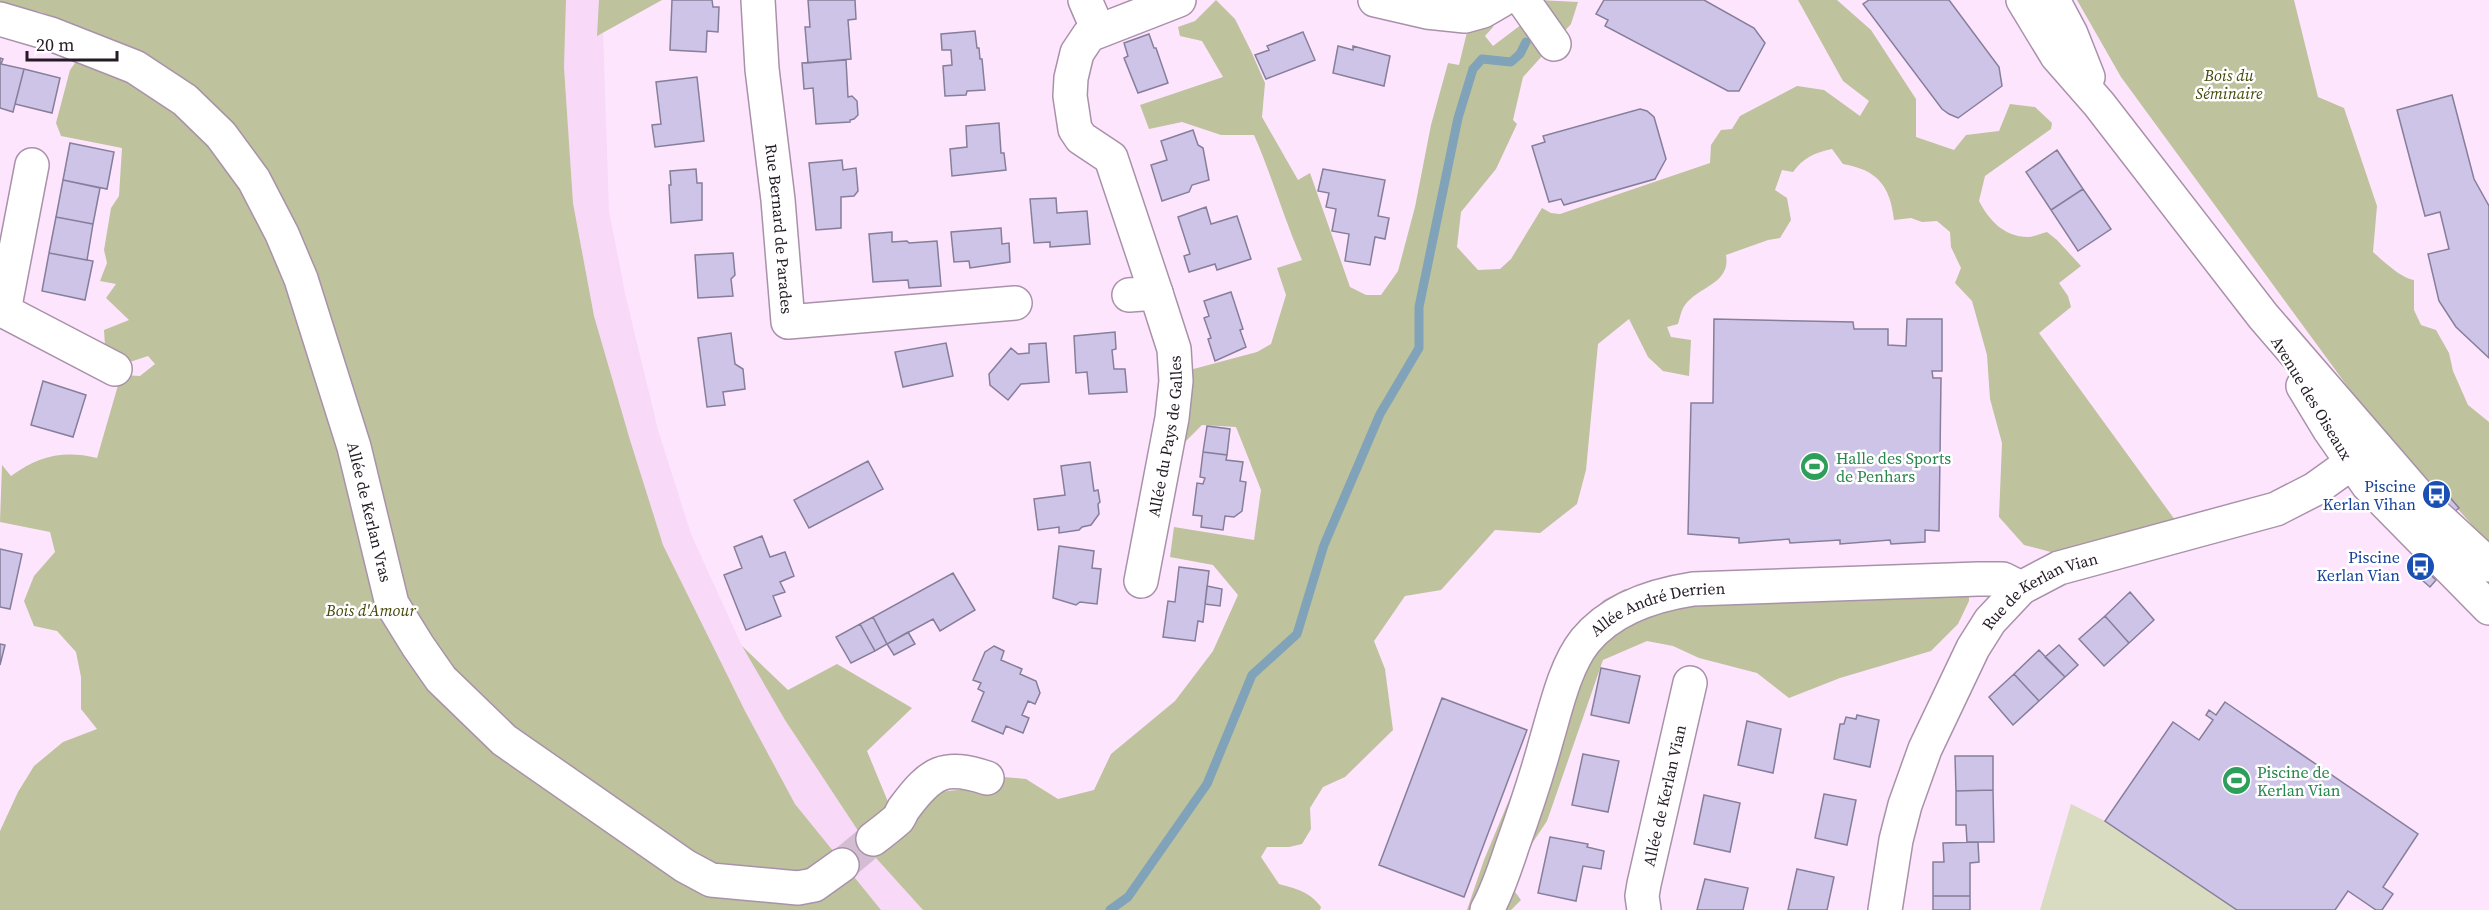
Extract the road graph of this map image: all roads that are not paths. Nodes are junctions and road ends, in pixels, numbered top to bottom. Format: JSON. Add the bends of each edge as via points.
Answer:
{"nodes":[{"id":1,"x":758,"y":0,"type":"edge"},
{"id":2,"x":1085,"y":0,"type":"edge"},
{"id":3,"x":1375,"y":0,"type":"edge"},
{"id":4,"x":1502,"y":0,"type":"edge"},
{"id":5,"x":1523,"y":0,"type":"edge"},
{"id":6,"x":2023,"y":0,"type":"edge"},
{"id":7,"x":2053,"y":0,"type":"edge"},
{"id":8,"x":1161,"y":3,"type":"edge"},
{"id":9,"x":0,"y":19,"type":"edge"},
{"id":10,"x":1098,"y":30,"type":"junction"},
{"id":11,"x":1554,"y":44,"type":"dead end"},
{"id":12,"x":2099,"y":104,"type":"junction"},
{"id":13,"x":32,"y":165,"type":"dead end"},
{"id":14,"x":1015,"y":303,"type":"dead end"},
{"id":15,"x":2,"y":310,"type":"edge"},
{"id":16,"x":115,"y":369,"type":"dead end"},
{"id":17,"x":2363,"y":454,"type":"junction"},
{"id":18,"x":2489,"y":565,"type":"edge"},
{"id":19,"x":1141,"y":581,"type":"dead end"},
{"id":20,"x":2012,"y":584,"type":"junction"},
{"id":21,"x":2489,"y":608,"type":"edge"},
{"id":22,"x":1690,"y":683,"type":"dead end"},
{"id":23,"x":987,"y":778,"type":"dead end"},
{"id":24,"x":873,"y":839,"type":"tunnel mouth"},
{"id":25,"x":842,"y":865,"type":"tunnel mouth"},
{"id":26,"x":1487,"y":910,"type":"edge"},
{"id":27,"x":1644,"y":910,"type":"edge"},
{"id":28,"x":1885,"y":910,"type":"edge"}],
"edges":[{"from":1,"to":14,"type":"street","name":"Rue Bernard de Parades","via":[[788,322]]},
{"from":2,"to":10,"type":"street"},
{"from":3,"to":4,"type":"street","via":[[1465,16]]},
{"from":5,"to":11,"type":"street"},
{"from":6,"to":12,"type":"street","name":"Avenue des Oiseaux","via":[[2057,56]]},
{"from":7,"to":12,"type":"street","name":"Avenue des Oiseaux"},
{"from":8,"to":10,"type":"street"},
{"from":9,"to":25,"type":"street","name":"Allée de Kerlan Vras","via":[[135,67],[162,83],[221,135],[254,180],[301,279],[337,388],[392,604],[441,679],[504,740],[677,861],[711,880],[807,887]]},
{"from":10,"to":19,"type":"street","name":"Allée du Pays de Galles","via":[[1083,42],[1073,65],[1072,117],[1081,138],[1111,158],[1117,171],[1143,294],[1174,349],[1172,418]]},
{"from":12,"to":17,"type":"street","name":"Avenue des Oiseaux","via":[[2263,316]]},
{"from":13,"to":15,"type":"street"},
{"from":15,"to":16,"type":"street"},
{"from":17,"to":18,"type":"street","name":"Avenue des Oiseaux"},
{"from":17,"to":20,"type":"street","name":"Rue de Kerlan Vian","via":[[2315,489],[2276,509]]},
{"from":17,"to":21,"type":"street","name":"Avenue des Oiseaux","via":[[2368,485]]},
{"from":20,"to":26,"type":"street","name":"Allée André Derrien","via":[[1693,589],[1668,593],[1630,607],[1585,642],[1563,684],[1533,789]]},
{"from":20,"to":28,"type":"street","name":"Rue de Kerlan Vian","via":[[1973,648],[1914,776]]},
{"from":22,"to":27,"type":"street","name":"Allée de Kerlan Vian","via":[[1644,884]]},
{"from":23,"to":24,"type":"street","via":[[962,771],[934,776],[898,818]]}]}
